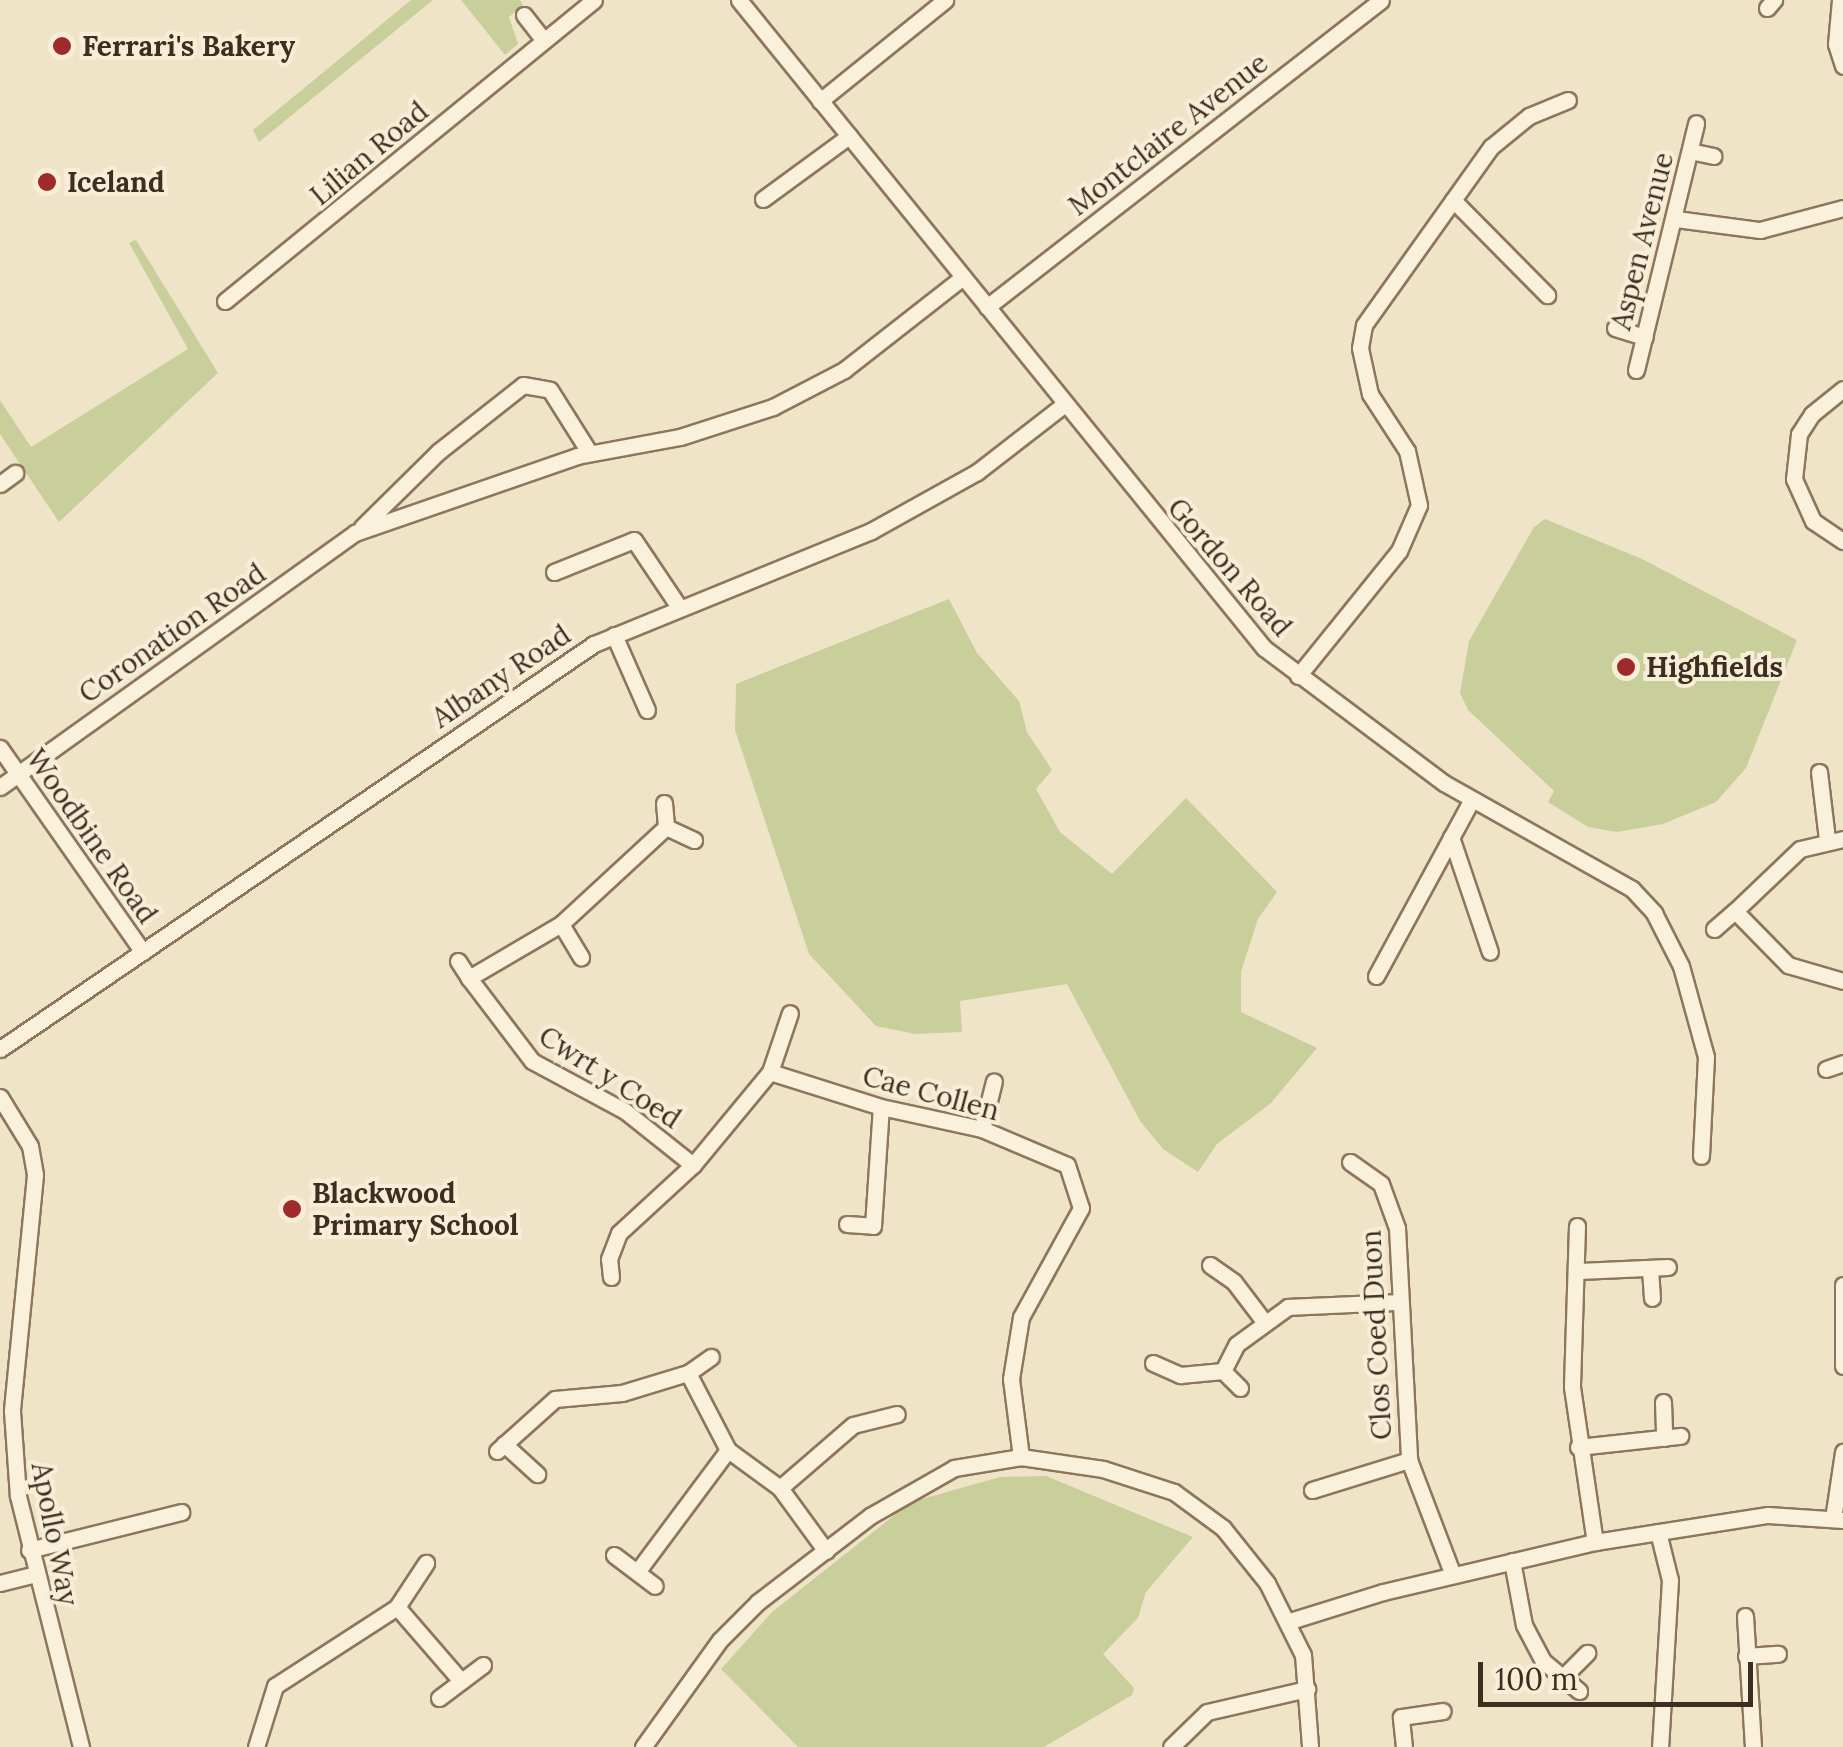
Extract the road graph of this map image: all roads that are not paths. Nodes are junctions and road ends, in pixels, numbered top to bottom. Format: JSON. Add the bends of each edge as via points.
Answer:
{"nodes":[{"id":1,"x":594,"y":0,"type":"edge"},
{"id":2,"x":739,"y":0,"type":"edge"},
{"id":3,"x":945,"y":0,"type":"edge"},
{"id":4,"x":1381,"y":0,"type":"edge"},
{"id":5,"x":1837,"y":1,"type":"edge"},
{"id":6,"x":524,"y":15,"type":"dead end"},
{"id":7,"x":543,"y":39,"type":"junction"},
{"id":8,"x":1843,"y":66,"type":"edge"},
{"id":9,"x":820,"y":100,"type":"junction"},
{"id":10,"x":1568,"y":100,"type":"dead end"},
{"id":11,"x":1696,"y":123,"type":"dead end"},
{"id":12,"x":849,"y":136,"type":"junction"},
{"id":13,"x":1690,"y":151,"type":"junction"},
{"id":14,"x":1713,"y":156,"type":"dead end"},
{"id":15,"x":763,"y":199,"type":"dead end"},
{"id":16,"x":1453,"y":200,"type":"junction"},
{"id":17,"x":1843,"y":208,"type":"edge"},
{"id":18,"x":1676,"y":219,"type":"junction"},
{"id":19,"x":964,"y":277,"type":"junction"},
{"id":20,"x":1547,"y":295,"type":"dead end"},
{"id":21,"x":225,"y":302,"type":"dead end"},
{"id":22,"x":987,"y":308,"type":"junction"},
{"id":23,"x":1615,"y":328,"type":"dead end"},
{"id":24,"x":1645,"y":337,"type":"junction"},
{"id":25,"x":1636,"y":370,"type":"dead end"},
{"id":26,"x":1843,"y":390,"type":"edge"},
{"id":27,"x":1062,"y":406,"type":"junction"},
{"id":28,"x":589,"y":452,"type":"junction"},
{"id":29,"x":15,"y":474,"type":"dead end"},
{"id":30,"x":0,"y":484,"type":"edge"},
{"id":31,"x":355,"y":534,"type":"junction"},
{"id":32,"x":1843,"y":541,"type":"edge"},
{"id":33,"x":554,"y":572,"type":"dead end"},
{"id":34,"x":680,"y":607,"type":"junction"},
{"id":35,"x":614,"y":635,"type":"junction"},
{"id":36,"x":1298,"y":676,"type":"junction"},
{"id":37,"x":647,"y":710,"type":"dead end"},
{"id":38,"x":0,"y":748,"type":"edge"},
{"id":39,"x":1819,"y":772,"type":"dead end"},
{"id":40,"x":18,"y":774,"type":"junction"},
{"id":41,"x":0,"y":786,"type":"edge"},
{"id":42,"x":1472,"y":799,"type":"junction"},
{"id":43,"x":664,"y":802,"type":"dead end"},
{"id":44,"x":666,"y":827,"type":"junction"},
{"id":45,"x":1452,"y":837,"type":"junction"},
{"id":46,"x":1835,"y":839,"type":"edge"},
{"id":47,"x":694,"y":840,"type":"dead end"},
{"id":48,"x":1735,"y":911,"type":"junction"},
{"id":49,"x":561,"y":924,"type":"junction"},
{"id":50,"x":1714,"y":929,"type":"dead end"},
{"id":51,"x":144,"y":952,"type":"junction"},
{"id":52,"x":1490,"y":952,"type":"dead end"},
{"id":53,"x":581,"y":956,"type":"dead end"},
{"id":54,"x":458,"y":961,"type":"dead end"},
{"id":55,"x":1376,"y":976,"type":"dead end"},
{"id":56,"x":469,"y":978,"type":"junction"},
{"id":57,"x":1843,"y":981,"type":"edge"},
{"id":58,"x":790,"y":1014,"type":"dead end"},
{"id":59,"x":0,"y":1048,"type":"edge"},
{"id":60,"x":1843,"y":1063,"type":"edge"},
{"id":61,"x":1826,"y":1068,"type":"dead end"},
{"id":62,"x":770,"y":1072,"type":"junction"},
{"id":63,"x":994,"y":1082,"type":"dead end"},
{"id":64,"x":0,"y":1097,"type":"edge"},
{"id":65,"x":881,"y":1108,"type":"junction"},
{"id":66,"x":982,"y":1129,"type":"junction"},
{"id":67,"x":1700,"y":1156,"type":"dead end"},
{"id":68,"x":1350,"y":1162,"type":"dead end"},
{"id":69,"x":693,"y":1165,"type":"junction"},
{"id":70,"x":847,"y":1224,"type":"dead end"},
{"id":71,"x":1576,"y":1226,"type":"dead end"},
{"id":72,"x":1210,"y":1265,"type":"dead end"},
{"id":73,"x":1668,"y":1267,"type":"dead end"},
{"id":74,"x":1650,"y":1269,"type":"junction"},
{"id":75,"x":1579,"y":1271,"type":"junction"},
{"id":76,"x":611,"y":1278,"type":"dead end"},
{"id":77,"x":1843,"y":1284,"type":"edge"},
{"id":78,"x":1652,"y":1298,"type":"dead end"},
{"id":79,"x":1400,"y":1302,"type":"junction"},
{"id":80,"x":1263,"y":1320,"type":"junction"},
{"id":81,"x":0,"y":1345,"type":"edge"},
{"id":82,"x":20,"y":1345,"type":"junction"},
{"id":83,"x":712,"y":1357,"type":"dead end"},
{"id":84,"x":1153,"y":1363,"type":"dead end"},
{"id":85,"x":1843,"y":1366,"type":"edge"},
{"id":86,"x":1223,"y":1372,"type":"junction"},
{"id":87,"x":688,"y":1373,"type":"junction"},
{"id":88,"x":1240,"y":1388,"type":"dead end"},
{"id":89,"x":1662,"y":1402,"type":"dead end"},
{"id":90,"x":896,"y":1414,"type":"dead end"},
{"id":91,"x":1578,"y":1446,"type":"junction"},
{"id":92,"x":728,"y":1450,"type":"junction"},
{"id":93,"x":1843,"y":1452,"type":"edge"},
{"id":94,"x":1021,"y":1457,"type":"junction"},
{"id":95,"x":1409,"y":1460,"type":"junction"},
{"id":96,"x":537,"y":1474,"type":"dead end"},
{"id":97,"x":780,"y":1488,"type":"junction"},
{"id":98,"x":1312,"y":1490,"type":"dead end"},
{"id":99,"x":181,"y":1512,"type":"dead end"},
{"id":100,"x":1838,"y":1520,"type":"edge"},
{"id":101,"x":1658,"y":1532,"type":"junction"},
{"id":102,"x":1595,"y":1542,"type":"junction"},
{"id":103,"x":30,"y":1550,"type":"junction"},
{"id":104,"x":826,"y":1550,"type":"junction"},
{"id":105,"x":614,"y":1554,"type":"dead end"},
{"id":106,"x":1512,"y":1561,"type":"junction"},
{"id":107,"x":426,"y":1563,"type":"dead end"},
{"id":108,"x":637,"y":1572,"type":"junction"},
{"id":109,"x":35,"y":1574,"type":"junction"},
{"id":110,"x":1453,"y":1575,"type":"junction"},
{"id":111,"x":0,"y":1583,"type":"edge"},
{"id":112,"x":655,"y":1586,"type":"dead end"},
{"id":113,"x":398,"y":1607,"type":"junction"},
{"id":114,"x":1745,"y":1616,"type":"dead end"},
{"id":115,"x":1290,"y":1621,"type":"junction"},
{"id":116,"x":1588,"y":1653,"type":"dead end"},
{"id":117,"x":1778,"y":1654,"type":"dead end"},
{"id":118,"x":1746,"y":1656,"type":"junction"},
{"id":119,"x":483,"y":1665,"type":"dead end"},
{"id":120,"x":1564,"y":1676,"type":"junction"},
{"id":121,"x":462,"y":1681,"type":"junction"},
{"id":122,"x":1307,"y":1689,"type":"junction"},
{"id":123,"x":1578,"y":1690,"type":"dead end"},
{"id":124,"x":439,"y":1698,"type":"dead end"},
{"id":125,"x":1443,"y":1710,"type":"dead end"},
{"id":126,"x":81,"y":1747,"type":"edge"},
{"id":127,"x":256,"y":1747,"type":"edge"},
{"id":128,"x":643,"y":1747,"type":"edge"},
{"id":129,"x":1171,"y":1747,"type":"edge"},
{"id":130,"x":1310,"y":1747,"type":"edge"},
{"id":131,"x":1404,"y":1747,"type":"edge"},
{"id":132,"x":1660,"y":1747,"type":"edge"},
{"id":133,"x":1753,"y":1747,"type":"edge"}],
"edges":[{"from":1,"to":7,"type":"street","name":"Lilian Road"},
{"from":2,"to":9,"type":"street","name":"Gordon Road"},
{"from":3,"to":9,"type":"street"},
{"from":4,"to":22,"type":"street","name":"Montclaire Avenue"},
{"from":5,"to":8,"type":"street"},
{"from":6,"to":7,"type":"street"},
{"from":7,"to":21,"type":"street","name":"Lilian Road"},
{"from":9,"to":12,"type":"street","name":"Gordon Road"},
{"from":10,"to":16,"type":"street","via":[[1510,130]]},
{"from":11,"to":13,"type":"street","name":"Aspen Avenue"},
{"from":12,"to":15,"type":"street"},
{"from":12,"to":19,"type":"street","name":"Gordon Road"},
{"from":13,"to":14,"type":"street"},
{"from":13,"to":18,"type":"street","name":"Aspen Avenue"},
{"from":16,"to":20,"type":"street"},
{"from":16,"to":36,"type":"street","via":[[1376,302],[1360,348],[1370,394],[1407,451],[1420,505],[1399,552]]},
{"from":17,"to":18,"type":"street","via":[[1760,230]]},
{"from":18,"to":24,"type":"street","name":"Aspen Avenue"},
{"from":19,"to":22,"type":"street","name":"Gordon Road"},
{"from":19,"to":28,"type":"street","name":"Coronation Road","via":[[844,370],[773,407],[680,437]]},
{"from":22,"to":27,"type":"street","name":"Gordon Road"},
{"from":23,"to":24,"type":"street"},
{"from":24,"to":25,"type":"street","name":"Aspen Avenue"},
{"from":26,"to":32,"type":"street","via":[[1799,434],[1794,478],[1812,521]]},
{"from":27,"to":34,"type":"street","name":"Albany Road","via":[[976,472],[872,532]]},
{"from":27,"to":36,"type":"street","name":"Gordon Road","via":[[1243,626]]},
{"from":28,"to":31,"type":"street","name":"Coronation Road","via":[[464,490]]},
{"from":28,"to":31,"type":"street","name":"Coronation Road","via":[[550,390],[523,385],[438,452]]},
{"from":29,"to":30,"type":"street"},
{"from":31,"to":40,"type":"street","name":"Coronation Road"},
{"from":33,"to":34,"type":"street","via":[[634,540]]},
{"from":34,"to":35,"type":"street","name":"Albany Road"},
{"from":35,"to":37,"type":"street"},
{"from":35,"to":51,"type":"street","name":"Albany Road","via":[[456,735]]},
{"from":36,"to":42,"type":"street","name":"Gordon Road"},
{"from":38,"to":40,"type":"street","name":"Woodbine Road"},
{"from":39,"to":46,"type":"street"},
{"from":40,"to":41,"type":"street","name":"Coronation Road"},
{"from":40,"to":51,"type":"street","name":"Woodbine Road"},
{"from":42,"to":45,"type":"street"},
{"from":42,"to":67,"type":"street","name":"Gordon Road","via":[[1632,889],[1654,913],[1681,966],[1706,1057]]},
{"from":43,"to":44,"type":"street"},
{"from":44,"to":47,"type":"street"},
{"from":44,"to":49,"type":"street"},
{"from":45,"to":52,"type":"street"},
{"from":45,"to":55,"type":"street"},
{"from":46,"to":48,"type":"street","via":[[1800,849]]},
{"from":48,"to":50,"type":"street"},
{"from":48,"to":57,"type":"street","via":[[1788,965]]},
{"from":49,"to":53,"type":"street"},
{"from":49,"to":56,"type":"street"},
{"from":51,"to":59,"type":"street","name":"Albany Road"},
{"from":54,"to":56,"type":"street","name":"Cwrt y Coed"},
{"from":56,"to":69,"type":"street","name":"Cwrt y Coed","via":[[532,1060],[626,1111]]},
{"from":58,"to":62,"type":"street"},
{"from":60,"to":61,"type":"street"},
{"from":62,"to":65,"type":"street","name":"Cae Collen"},
{"from":62,"to":69,"type":"street"},
{"from":63,"to":66,"type":"street"},
{"from":64,"to":82,"type":"street","name":"Apollo Way","via":[[30,1146],[35,1175]]},
{"from":65,"to":66,"type":"street","name":"Cae Collen"},
{"from":65,"to":70,"type":"street","via":[[873,1226]]},
{"from":66,"to":94,"type":"street","name":"Cae Collen","via":[[1067,1165],[1080,1208],[1022,1317],[1010,1379]]},
{"from":68,"to":79,"type":"street","name":"Clos Coed Duon","via":[[1380,1184],[1391,1202]]},
{"from":69,"to":76,"type":"street","via":[[619,1233],[609,1259]]},
{"from":71,"to":75,"type":"street"},
{"from":72,"to":80,"type":"street","via":[[1234,1282]]},
{"from":73,"to":74,"type":"street"},
{"from":74,"to":75,"type":"street"},
{"from":74,"to":78,"type":"street"},
{"from":75,"to":91,"type":"street","via":[[1572,1387]]},
{"from":77,"to":85,"type":"street"},
{"from":79,"to":80,"type":"street","via":[[1288,1307]]},
{"from":79,"to":95,"type":"street","name":"Clos Coed Duon"},
{"from":80,"to":86,"type":"street","via":[[1238,1344]]},
{"from":81,"to":82,"type":"street"},
{"from":82,"to":103,"type":"street","name":"Apollo Way","via":[[14,1453]]},
{"from":83,"to":87,"type":"street"},
{"from":84,"to":86,"type":"street","via":[[1180,1375]]},
{"from":86,"to":88,"type":"street"},
{"from":87,"to":92,"type":"street"},
{"from":87,"to":96,"type":"street","via":[[622,1394],[555,1400],[501,1448]]},
{"from":89,"to":91,"type":"street","via":[[1672,1436]]},
{"from":90,"to":97,"type":"street","via":[[853,1425]]},
{"from":91,"to":102,"type":"street"},
{"from":92,"to":97,"type":"street"},
{"from":92,"to":108,"type":"street"},
{"from":93,"to":100,"type":"street"},
{"from":94,"to":104,"type":"street","via":[[954,1468]]},
{"from":94,"to":115,"type":"street","via":[[1102,1468],[1174,1492],[1223,1528]]},
{"from":95,"to":98,"type":"street"},
{"from":95,"to":110,"type":"street","name":"Clos Coed Duon"},
{"from":97,"to":104,"type":"street"},
{"from":99,"to":103,"type":"street"},
{"from":100,"to":101,"type":"street","via":[[1768,1516]]},
{"from":101,"to":102,"type":"street"},
{"from":101,"to":132,"type":"street","via":[[1670,1580]]},
{"from":102,"to":106,"type":"street"},
{"from":103,"to":109,"type":"street","name":"Apollo Way"},
{"from":104,"to":128,"type":"street","via":[[720,1640]]},
{"from":105,"to":108,"type":"street"},
{"from":106,"to":110,"type":"street"},
{"from":106,"to":120,"type":"street","via":[[1524,1625],[1543,1661]]},
{"from":107,"to":113,"type":"street"},
{"from":108,"to":112,"type":"street"},
{"from":109,"to":111,"type":"street"},
{"from":109,"to":126,"type":"street","name":"Apollo Way"},
{"from":110,"to":115,"type":"street"},
{"from":113,"to":121,"type":"street"},
{"from":113,"to":127,"type":"street","via":[[285,1676],[262,1712]]},
{"from":114,"to":118,"type":"street"},
{"from":115,"to":122,"type":"street","via":[[1304,1655]]},
{"from":116,"to":120,"type":"street"},
{"from":117,"to":118,"type":"street"},
{"from":118,"to":133,"type":"street"},
{"from":119,"to":121,"type":"street"},
{"from":120,"to":123,"type":"street"},
{"from":121,"to":124,"type":"street"},
{"from":122,"to":129,"type":"street","via":[[1207,1712]]},
{"from":122,"to":130,"type":"street"},
{"from":125,"to":131,"type":"street","via":[[1401,1718]]}]}
